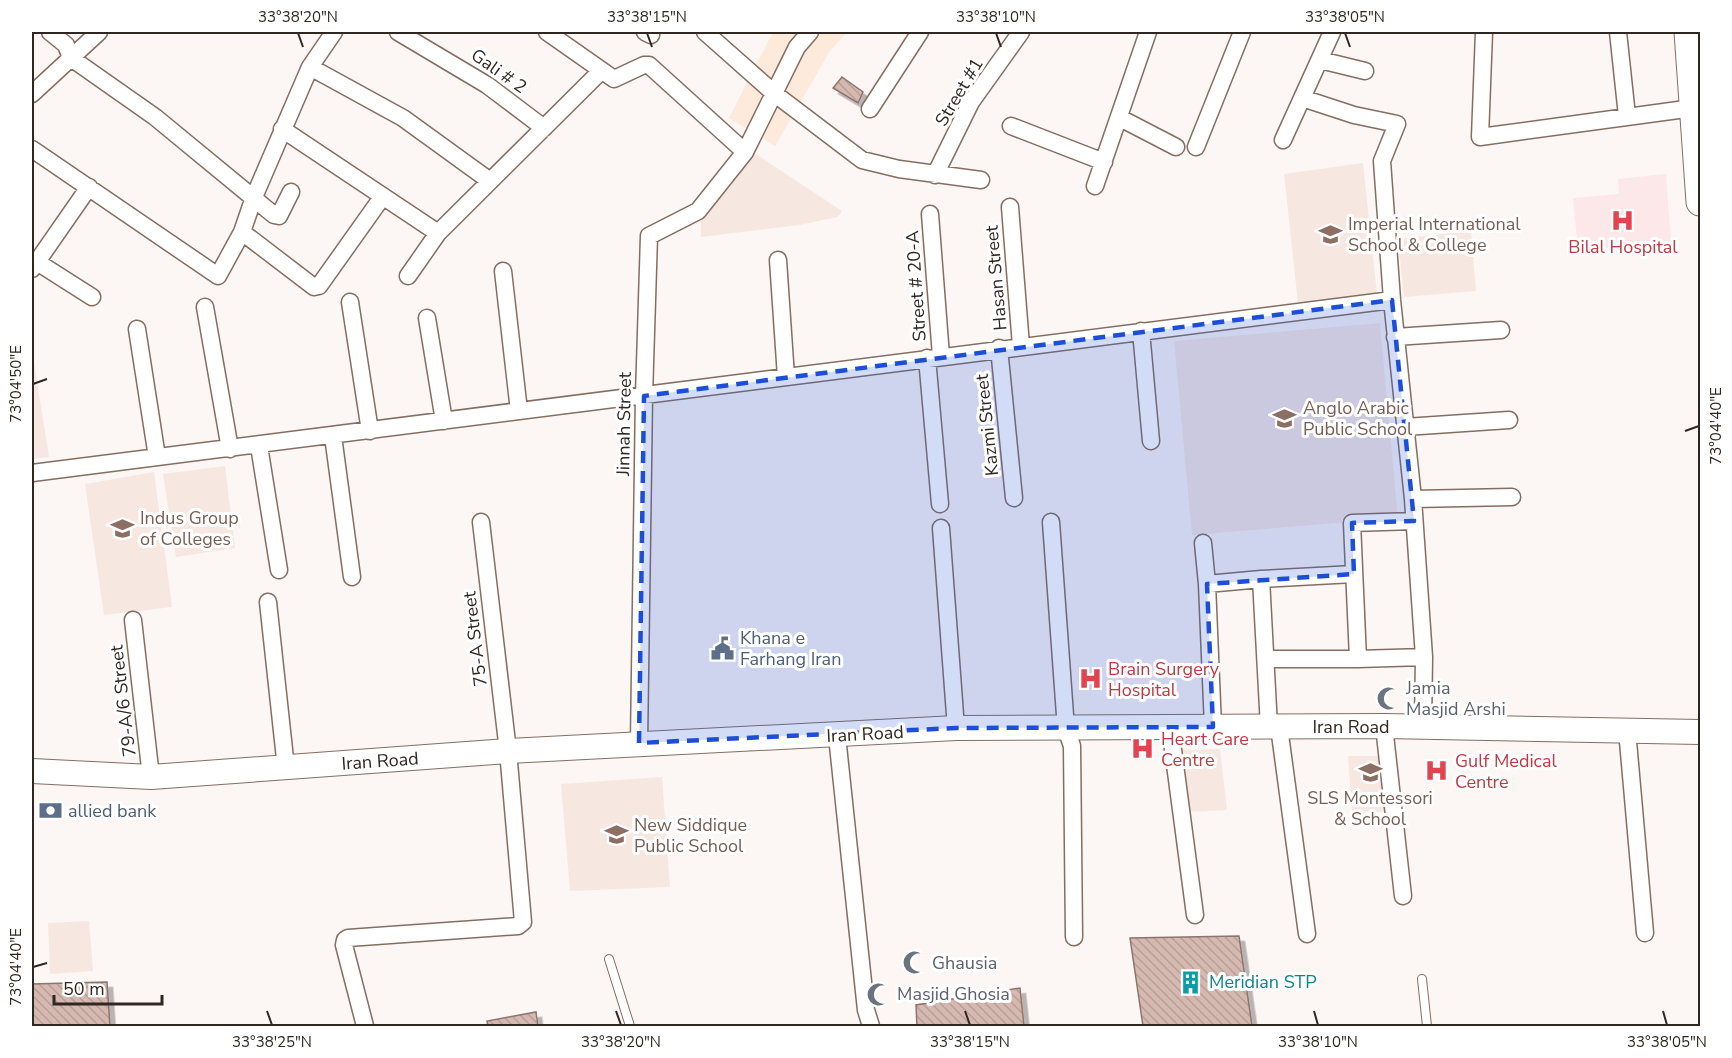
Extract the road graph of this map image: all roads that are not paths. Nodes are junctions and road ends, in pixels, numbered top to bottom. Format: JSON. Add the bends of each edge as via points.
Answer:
{"nodes":[{"id":1,"x":50,"y":32,"type":"edge"},
{"id":2,"x":99,"y":32,"type":"edge"},
{"id":3,"x":334,"y":32,"type":"edge"},
{"id":4,"x":398,"y":32,"type":"edge"},
{"id":5,"x":705,"y":32,"type":"edge"},
{"id":6,"x":810,"y":32,"type":"edge"},
{"id":7,"x":920,"y":32,"type":"edge"},
{"id":8,"x":1021,"y":32,"type":"edge"},
{"id":9,"x":1148,"y":32,"type":"edge"},
{"id":10,"x":1242,"y":32,"type":"edge"},
{"id":11,"x":1332,"y":32,"type":"edge"},
{"id":12,"x":1484,"y":32,"type":"edge"},
{"id":13,"x":1618,"y":32,"type":"edge"},
{"id":14,"x":1688,"y":32,"type":"edge"},
{"id":15,"x":1694,"y":32,"type":"edge"},
{"id":16,"x":556,"y":34,"type":"edge"},
{"id":17,"x":71,"y":58,"type":"junction"},
{"id":18,"x":1320,"y":60,"type":"junction"},
{"id":19,"x":310,"y":67,"type":"junction"},
{"id":20,"x":601,"y":70,"type":"junction"},
{"id":21,"x":1365,"y":71,"type":"dead end"},
{"id":22,"x":32,"y":94,"type":"edge"},
{"id":23,"x":775,"y":94,"type":"junction"},
{"id":24,"x":1302,"y":98,"type":"junction"},
{"id":25,"x":1693,"y":108,"type":"junction"},
{"id":26,"x":870,"y":109,"type":"dead end"},
{"id":27,"x":1627,"y":116,"type":"junction"},
{"id":28,"x":1120,"y":118,"type":"junction"},
{"id":29,"x":1011,"y":126,"type":"dead end"},
{"id":30,"x":544,"y":128,"type":"junction"},
{"id":31,"x":282,"y":129,"type":"junction"},
{"id":32,"x":1283,"y":140,"type":"dead end"},
{"id":33,"x":1176,"y":147,"type":"dead end"},
{"id":34,"x":1196,"y":147,"type":"dead end"},
{"id":35,"x":32,"y":149,"type":"edge"},
{"id":36,"x":745,"y":152,"type":"junction"},
{"id":37,"x":1104,"y":162,"type":"junction"},
{"id":38,"x":935,"y":175,"type":"junction"},
{"id":39,"x":981,"y":180,"type":"dead end"},
{"id":40,"x":490,"y":181,"type":"junction"},
{"id":41,"x":1095,"y":186,"type":"dead end"},
{"id":42,"x":89,"y":187,"type":"junction"},
{"id":43,"x":1700,"y":187,"type":"edge"},
{"id":44,"x":291,"y":192,"type":"dead end"},
{"id":45,"x":383,"y":196,"type":"junction"},
{"id":46,"x":254,"y":197,"type":"junction"},
{"id":47,"x":1010,"y":207,"type":"dead end"},
{"id":48,"x":930,"y":214,"type":"dead end"},
{"id":49,"x":242,"y":232,"type":"junction"},
{"id":50,"x":438,"y":233,"type":"junction"},
{"id":51,"x":778,"y":260,"type":"dead end"},
{"id":52,"x":34,"y":265,"type":"edge"},
{"id":53,"x":503,"y":271,"type":"dead end"},
{"id":54,"x":408,"y":276,"type":"dead end"},
{"id":55,"x":92,"y":297,"type":"dead end"},
{"id":56,"x":1392,"y":300,"type":"junction"},
{"id":57,"x":350,"y":302,"type":"dead end"},
{"id":58,"x":205,"y":307,"type":"dead end"},
{"id":59,"x":427,"y":318,"type":"dead end"},
{"id":60,"x":137,"y":329,"type":"dead end"},
{"id":61,"x":1502,"y":330,"type":"dead end"},
{"id":62,"x":1141,"y":331,"type":"junction"},
{"id":63,"x":1395,"y":337,"type":"junction"},
{"id":64,"x":1021,"y":346,"type":"junction"},
{"id":65,"x":999,"y":348,"type":"junction"},
{"id":66,"x":934,"y":357,"type":"junction"},
{"id":67,"x":786,"y":377,"type":"junction"},
{"id":68,"x":644,"y":396,"type":"junction"},
{"id":69,"x":519,"y":411,"type":"junction"},
{"id":70,"x":1509,"y":420,"type":"dead end"},
{"id":71,"x":444,"y":421,"type":"junction"},
{"id":72,"x":1405,"y":427,"type":"junction"},
{"id":73,"x":370,"y":431,"type":"junction"},
{"id":74,"x":333,"y":436,"type":"junction"},
{"id":75,"x":1151,"y":441,"type":"dead end"},
{"id":76,"x":259,"y":446,"type":"junction"},
{"id":77,"x":230,"y":449,"type":"junction"},
{"id":78,"x":157,"y":458,"type":"junction"},
{"id":79,"x":32,"y":472,"type":"edge"},
{"id":80,"x":1512,"y":497,"type":"dead end"},
{"id":81,"x":1014,"y":498,"type":"dead end"},
{"id":82,"x":1413,"y":499,"type":"junction"},
{"id":83,"x":940,"y":504,"type":"dead end"},
{"id":84,"x":1414,"y":521,"type":"junction"},
{"id":85,"x":482,"y":522,"type":"dead end"},
{"id":86,"x":1052,"y":522,"type":"dead end"},
{"id":87,"x":941,"y":528,"type":"dead end"},
{"id":88,"x":1203,"y":543,"type":"dead end"},
{"id":89,"x":279,"y":570,"type":"dead end"},
{"id":90,"x":1354,"y":574,"type":"junction"},
{"id":91,"x":352,"y":576,"type":"dead end"},
{"id":92,"x":1261,"y":579,"type":"junction"},
{"id":93,"x":1207,"y":584,"type":"junction"},
{"id":94,"x":268,"y":602,"type":"dead end"},
{"id":95,"x":133,"y":620,"type":"dead end"},
{"id":96,"x":1424,"y":657,"type":"junction"},
{"id":97,"x":1266,"y":659,"type":"junction"},
{"id":98,"x":1358,"y":659,"type":"junction"},
{"id":99,"x":1384,"y":726,"type":"junction"},
{"id":100,"x":1423,"y":726,"type":"junction"},
{"id":101,"x":1170,"y":727,"type":"junction"},
{"id":102,"x":1213,"y":727,"type":"junction"},
{"id":103,"x":1274,"y":727,"type":"junction"},
{"id":104,"x":956,"y":728,"type":"junction"},
{"id":105,"x":1066,"y":729,"type":"junction"},
{"id":106,"x":1627,"y":730,"type":"junction"},
{"id":107,"x":1701,"y":732,"type":"edge"},
{"id":108,"x":837,"y":735,"type":"junction"},
{"id":109,"x":639,"y":743,"type":"junction"},
{"id":110,"x":508,"y":751,"type":"junction"},
{"id":111,"x":286,"y":768,"type":"junction"},
{"id":112,"x":32,"y":771,"type":"edge"},
{"id":113,"x":151,"y":777,"type":"junction"},
{"id":114,"x":1403,"y":896,"type":"dead end"},
{"id":115,"x":1194,"y":915,"type":"dead end"},
{"id":116,"x":1645,"y":933,"type":"dead end"},
{"id":117,"x":1307,"y":934,"type":"dead end"},
{"id":118,"x":1074,"y":937,"type":"dead end"},
{"id":119,"x":609,"y":959,"type":"dead end"},
{"id":120,"x":1422,"y":979,"type":"dead end"},
{"id":121,"x":365,"y":1026,"type":"edge"},
{"id":122,"x":630,"y":1026,"type":"edge"},
{"id":123,"x":871,"y":1026,"type":"edge"},
{"id":124,"x":1427,"y":1026,"type":"edge"}],
"edges":[{"from":1,"to":17,"type":"street","via":[[66,45]]},
{"from":2,"to":17,"type":"street"},
{"from":3,"to":19,"type":"street"},
{"from":4,"to":30,"type":"street","name":"Gali # 2","via":[[487,85]]},
{"from":5,"to":23,"type":"street"},
{"from":6,"to":23,"type":"street","via":[[797,47]]},
{"from":7,"to":26,"type":"street"},
{"from":8,"to":38,"type":"street","name":"Street #1","via":[[971,102]]},
{"from":9,"to":28,"type":"street"},
{"from":10,"to":34,"type":"street"},
{"from":11,"to":18,"type":"street"},
{"from":12,"to":27,"type":"street","via":[[1479,137]]},
{"from":13,"to":27,"type":"street"},
{"from":14,"to":15,"type":"street"},
{"from":14,"to":25,"type":"main road"},
{"from":16,"to":20,"type":"street"},
{"from":17,"to":22,"type":"street"},
{"from":17,"to":46,"type":"street","via":[[155,117]]},
{"from":18,"to":21,"type":"street"},
{"from":18,"to":24,"type":"street"},
{"from":19,"to":31,"type":"street"},
{"from":19,"to":40,"type":"street","via":[[403,118]]},
{"from":20,"to":30,"type":"street"},
{"from":20,"to":36,"type":"street","via":[[614,79],[649,65]]},
{"from":23,"to":36,"type":"street"},
{"from":23,"to":38,"type":"street","via":[[862,159]]},
{"from":24,"to":32,"type":"street"},
{"from":24,"to":56,"type":"street","via":[[1397,124],[1382,161]]},
{"from":25,"to":27,"type":"street"},
{"from":25,"to":43,"type":"main road"},
{"from":28,"to":33,"type":"street"},
{"from":28,"to":37,"type":"street"},
{"from":29,"to":37,"type":"street"},
{"from":30,"to":40,"type":"street"},
{"from":31,"to":45,"type":"street"},
{"from":31,"to":46,"type":"street"},
{"from":35,"to":42,"type":"street"},
{"from":36,"to":68,"type":"street","name":"Jinnah Street","via":[[698,211],[649,236]]},
{"from":37,"to":41,"type":"street"},
{"from":38,"to":39,"type":"street"},
{"from":40,"to":50,"type":"street"},
{"from":42,"to":49,"type":"street","via":[[218,276]]},
{"from":42,"to":52,"type":"street"},
{"from":44,"to":46,"type":"street","via":[[279,216]]},
{"from":45,"to":49,"type":"street","via":[[319,286],[314,287]]},
{"from":45,"to":50,"type":"street"},
{"from":46,"to":49,"type":"street"},
{"from":47,"to":64,"type":"street","name":"Hasan Street"},
{"from":48,"to":66,"type":"street","name":"Street # 20-A"},
{"from":50,"to":54,"type":"street"},
{"from":51,"to":67,"type":"street"},
{"from":52,"to":55,"type":"street"},
{"from":53,"to":69,"type":"street"},
{"from":56,"to":62,"type":"street"},
{"from":56,"to":63,"type":"street"},
{"from":57,"to":73,"type":"street"},
{"from":58,"to":77,"type":"street"},
{"from":59,"to":71,"type":"street"},
{"from":60,"to":78,"type":"street"},
{"from":61,"to":63,"type":"street"},
{"from":62,"to":64,"type":"street"},
{"from":62,"to":75,"type":"street"},
{"from":63,"to":72,"type":"street"},
{"from":64,"to":65,"type":"street"},
{"from":65,"to":66,"type":"street"},
{"from":65,"to":81,"type":"street","name":"Kazmi Street"},
{"from":66,"to":67,"type":"street"},
{"from":66,"to":83,"type":"street","name":"Street # 20-A"},
{"from":67,"to":68,"type":"street"},
{"from":68,"to":69,"type":"street"},
{"from":68,"to":109,"type":"street","name":"Jinnah Street"},
{"from":69,"to":71,"type":"street"},
{"from":70,"to":72,"type":"street"},
{"from":71,"to":73,"type":"street"},
{"from":72,"to":82,"type":"street"},
{"from":73,"to":74,"type":"street"},
{"from":74,"to":76,"type":"street"},
{"from":74,"to":91,"type":"street"},
{"from":76,"to":77,"type":"street"},
{"from":76,"to":89,"type":"street"},
{"from":77,"to":78,"type":"street"},
{"from":78,"to":79,"type":"street"},
{"from":80,"to":82,"type":"street"},
{"from":82,"to":84,"type":"street"},
{"from":84,"to":90,"type":"street","via":[[1352,523]]},
{"from":84,"to":96,"type":"street"},
{"from":85,"to":110,"type":"street","name":"75-A Street"},
{"from":86,"to":105,"type":"street"},
{"from":87,"to":104,"type":"street"},
{"from":88,"to":93,"type":"street"},
{"from":90,"to":92,"type":"street"},
{"from":90,"to":98,"type":"street"},
{"from":92,"to":93,"type":"street"},
{"from":92,"to":97,"type":"street"},
{"from":93,"to":102,"type":"street"},
{"from":94,"to":111,"type":"street"},
{"from":95,"to":113,"type":"street","name":"79-A/6 Street"},
{"from":96,"to":98,"type":"street"},
{"from":96,"to":100,"type":"street"},
{"from":97,"to":98,"type":"street"},
{"from":97,"to":103,"type":"street"},
{"from":99,"to":100,"type":"main road","name":"Iran Road"},
{"from":99,"to":103,"type":"main road","name":"Iran Road"},
{"from":99,"to":114,"type":"street"},
{"from":100,"to":106,"type":"main road","name":"Iran Road"},
{"from":101,"to":102,"type":"main road","name":"Iran Road"},
{"from":101,"to":105,"type":"main road","name":"Iran Road"},
{"from":101,"to":115,"type":"street"},
{"from":102,"to":103,"type":"main road","name":"Iran Road"},
{"from":103,"to":117,"type":"street"},
{"from":104,"to":105,"type":"main road","name":"Iran Road"},
{"from":104,"to":108,"type":"main road","name":"Iran Road"},
{"from":105,"to":118,"type":"street","via":[[1072,746]]},
{"from":106,"to":107,"type":"main road","name":"Iran Road"},
{"from":106,"to":116,"type":"street"},
{"from":108,"to":109,"type":"main road","name":"Iran Road"},
{"from":108,"to":123,"type":"street","via":[[866,1010]]},
{"from":109,"to":110,"type":"main road","name":"Iran Road"},
{"from":110,"to":111,"type":"main road","name":"Iran Road"},
{"from":110,"to":121,"type":"street","name":"75-A Street","via":[[523,922],[518,926],[348,938],[344,945]]},
{"from":111,"to":113,"type":"main road","name":"Iran Road"},
{"from":112,"to":113,"type":"main road","name":"Iran Road"},
{"from":119,"to":122,"type":"lane"},
{"from":120,"to":124,"type":"lane"}]}
